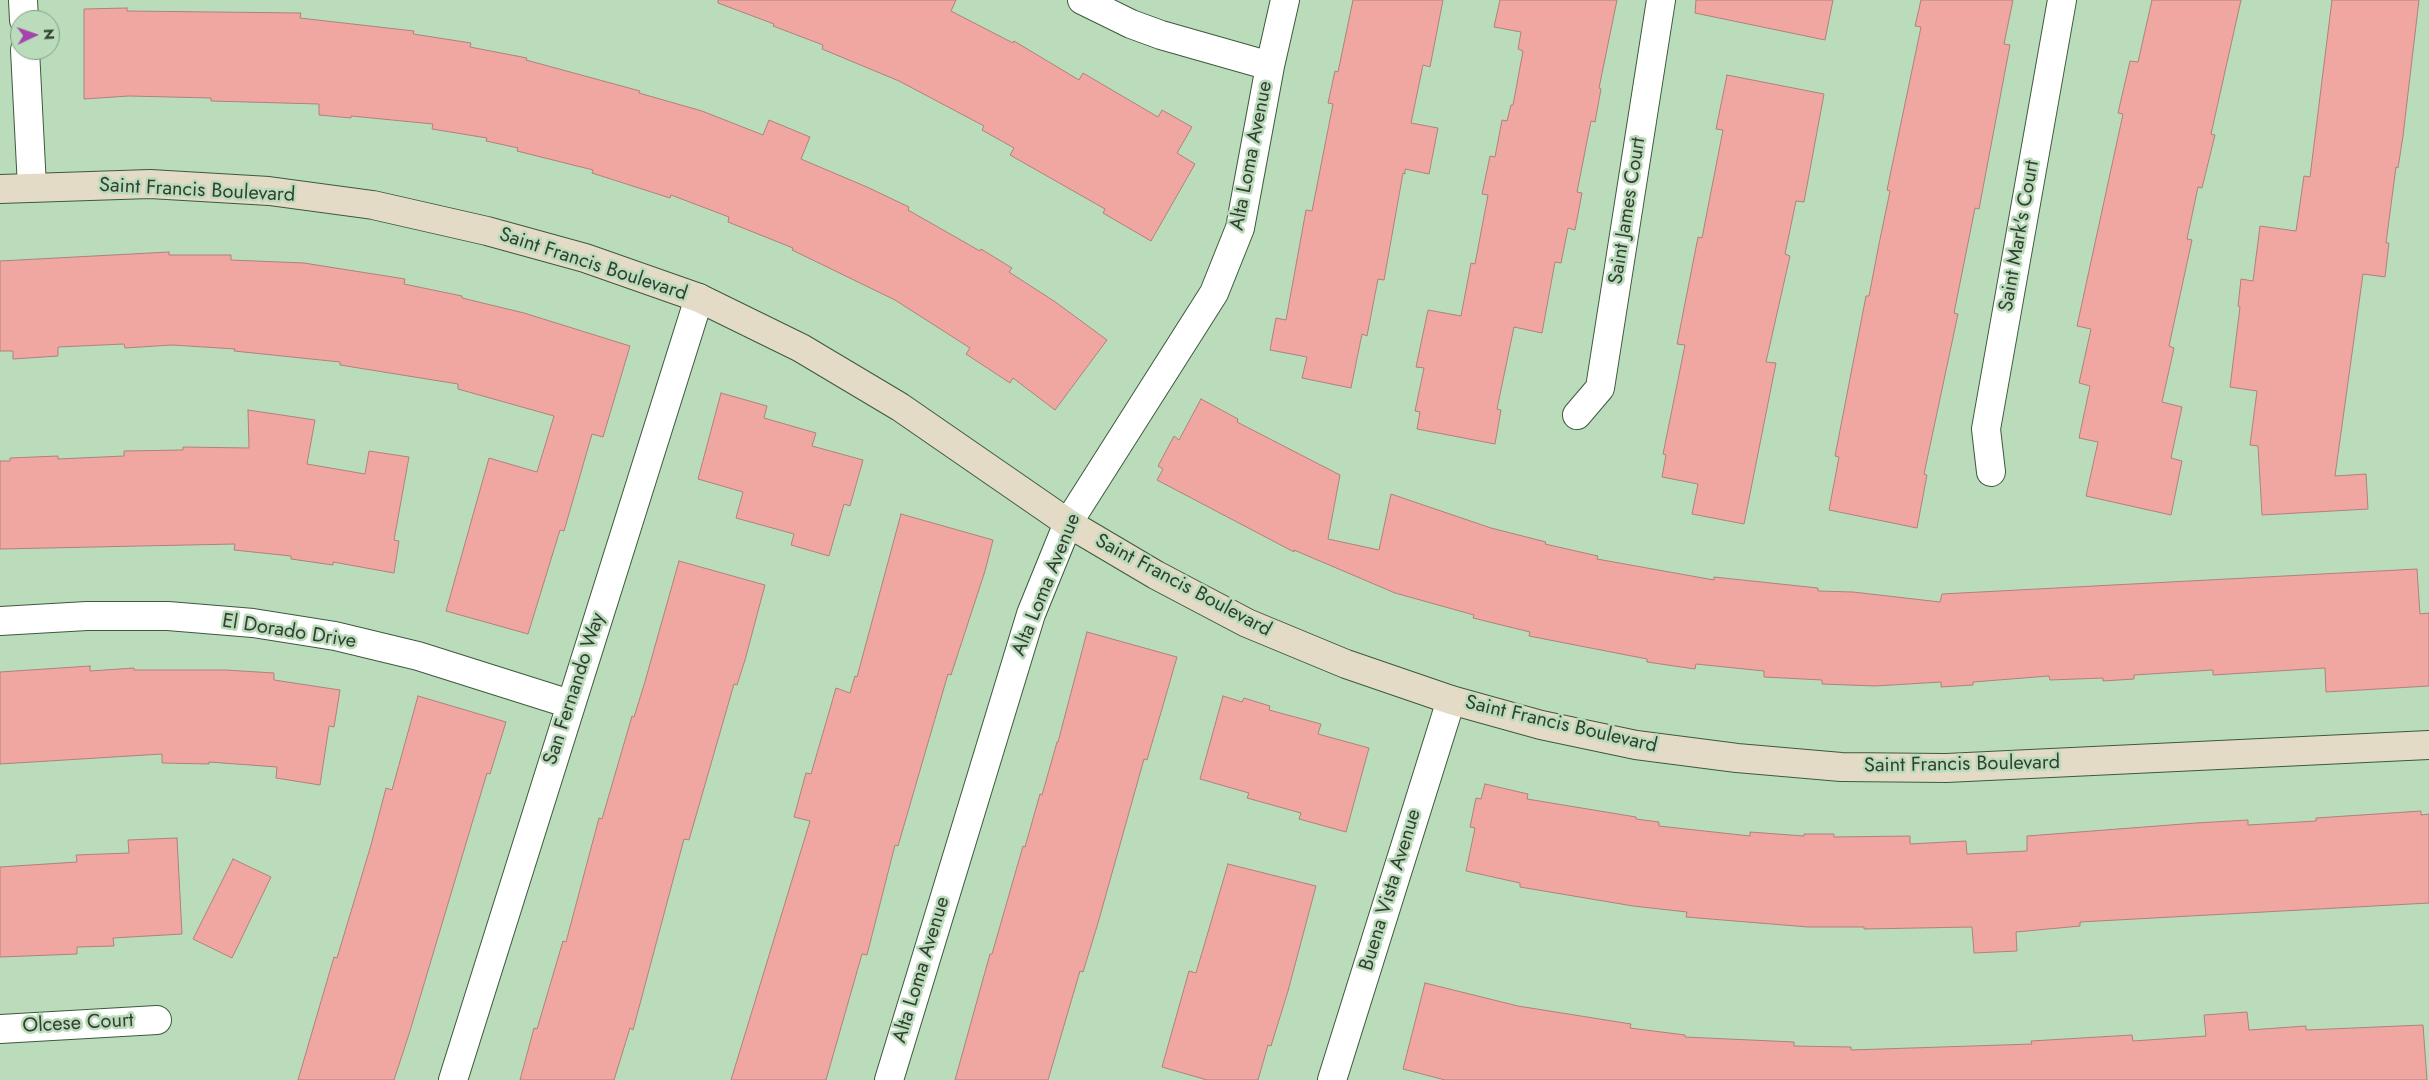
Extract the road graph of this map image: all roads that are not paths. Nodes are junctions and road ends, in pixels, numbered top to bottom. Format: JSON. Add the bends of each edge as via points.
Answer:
{"nodes":[{"id":1,"x":1082,"y":0,"type":"edge"},
{"id":2,"x":1285,"y":0,"type":"edge"},
{"id":3,"x":1661,"y":0,"type":"edge"},
{"id":4,"x":2062,"y":0,"type":"edge"},
{"id":5,"x":26,"y":60,"type":"edge"},
{"id":6,"x":1270,"y":66,"type":"junction"},
{"id":7,"x":32,"y":187,"type":"junction"},
{"id":8,"x":0,"y":189,"type":"edge"},
{"id":9,"x":699,"y":298,"type":"junction"},
{"id":10,"x":1577,"y":415,"type":"dead end"},
{"id":11,"x":1991,"y":472,"type":"dead end"},
{"id":12,"x":1068,"y":524,"type":"junction"},
{"id":13,"x":0,"y":621,"type":"edge"},
{"id":14,"x":1451,"y":700,"type":"junction"},
{"id":15,"x":570,"y":704,"type":"junction"},
{"id":16,"x":2429,"y":745,"type":"edge"},
{"id":17,"x":157,"y":1020,"type":"dead end"},
{"id":18,"x":0,"y":1028,"type":"edge"},
{"id":19,"x":452,"y":1080,"type":"edge"},
{"id":20,"x":889,"y":1080,"type":"edge"},
{"id":21,"x":1332,"y":1080,"type":"edge"}],
"edges":[{"from":1,"to":6,"type":"street","via":[[1161,35]]},
{"from":2,"to":6,"type":"street","name":"Alta Loma Avenue"},
{"from":3,"to":10,"type":"street","name":"Saint James Court","via":[[1600,388]]},
{"from":4,"to":11,"type":"street","name":"Saint Mark's Court","via":[[1986,429]]},
{"from":5,"to":7,"type":"street"},
{"from":6,"to":12,"type":"street","name":"Alta Loma Avenue","via":[[1240,228],[1214,292]]},
{"from":7,"to":8,"type":"street","name":"Saint Francis Boulevard"},
{"from":7,"to":9,"type":"street","name":"Saint Francis Boulevard","via":[[160,185],[270,191],[373,205],[585,258]]},
{"from":9,"to":12,"type":"street","name":"Saint Francis Boulevard","via":[[801,348],[900,407]]},
{"from":9,"to":15,"type":"street","name":"San Fernando Way"},
{"from":12,"to":14,"type":"street","name":"Saint Francis Boulevard","via":[[1247,623],[1346,664]]},
{"from":12,"to":20,"type":"street","name":"Alta Loma Avenue","via":[[1032,614]]},
{"from":13,"to":15,"type":"street","name":"El Dorado Drive","via":[[168,616],[254,623],[335,636],[418,656]]},
{"from":14,"to":16,"type":"street","name":"Saint Francis Boulevard","via":[[1541,725],[1636,745],[1841,767],[1946,768]]},
{"from":14,"to":21,"type":"street","name":"Buena Vista Avenue"},
{"from":15,"to":19,"type":"street","name":"San Fernando Way"},
{"from":17,"to":18,"type":"street","name":"Olcese Court"}]}
